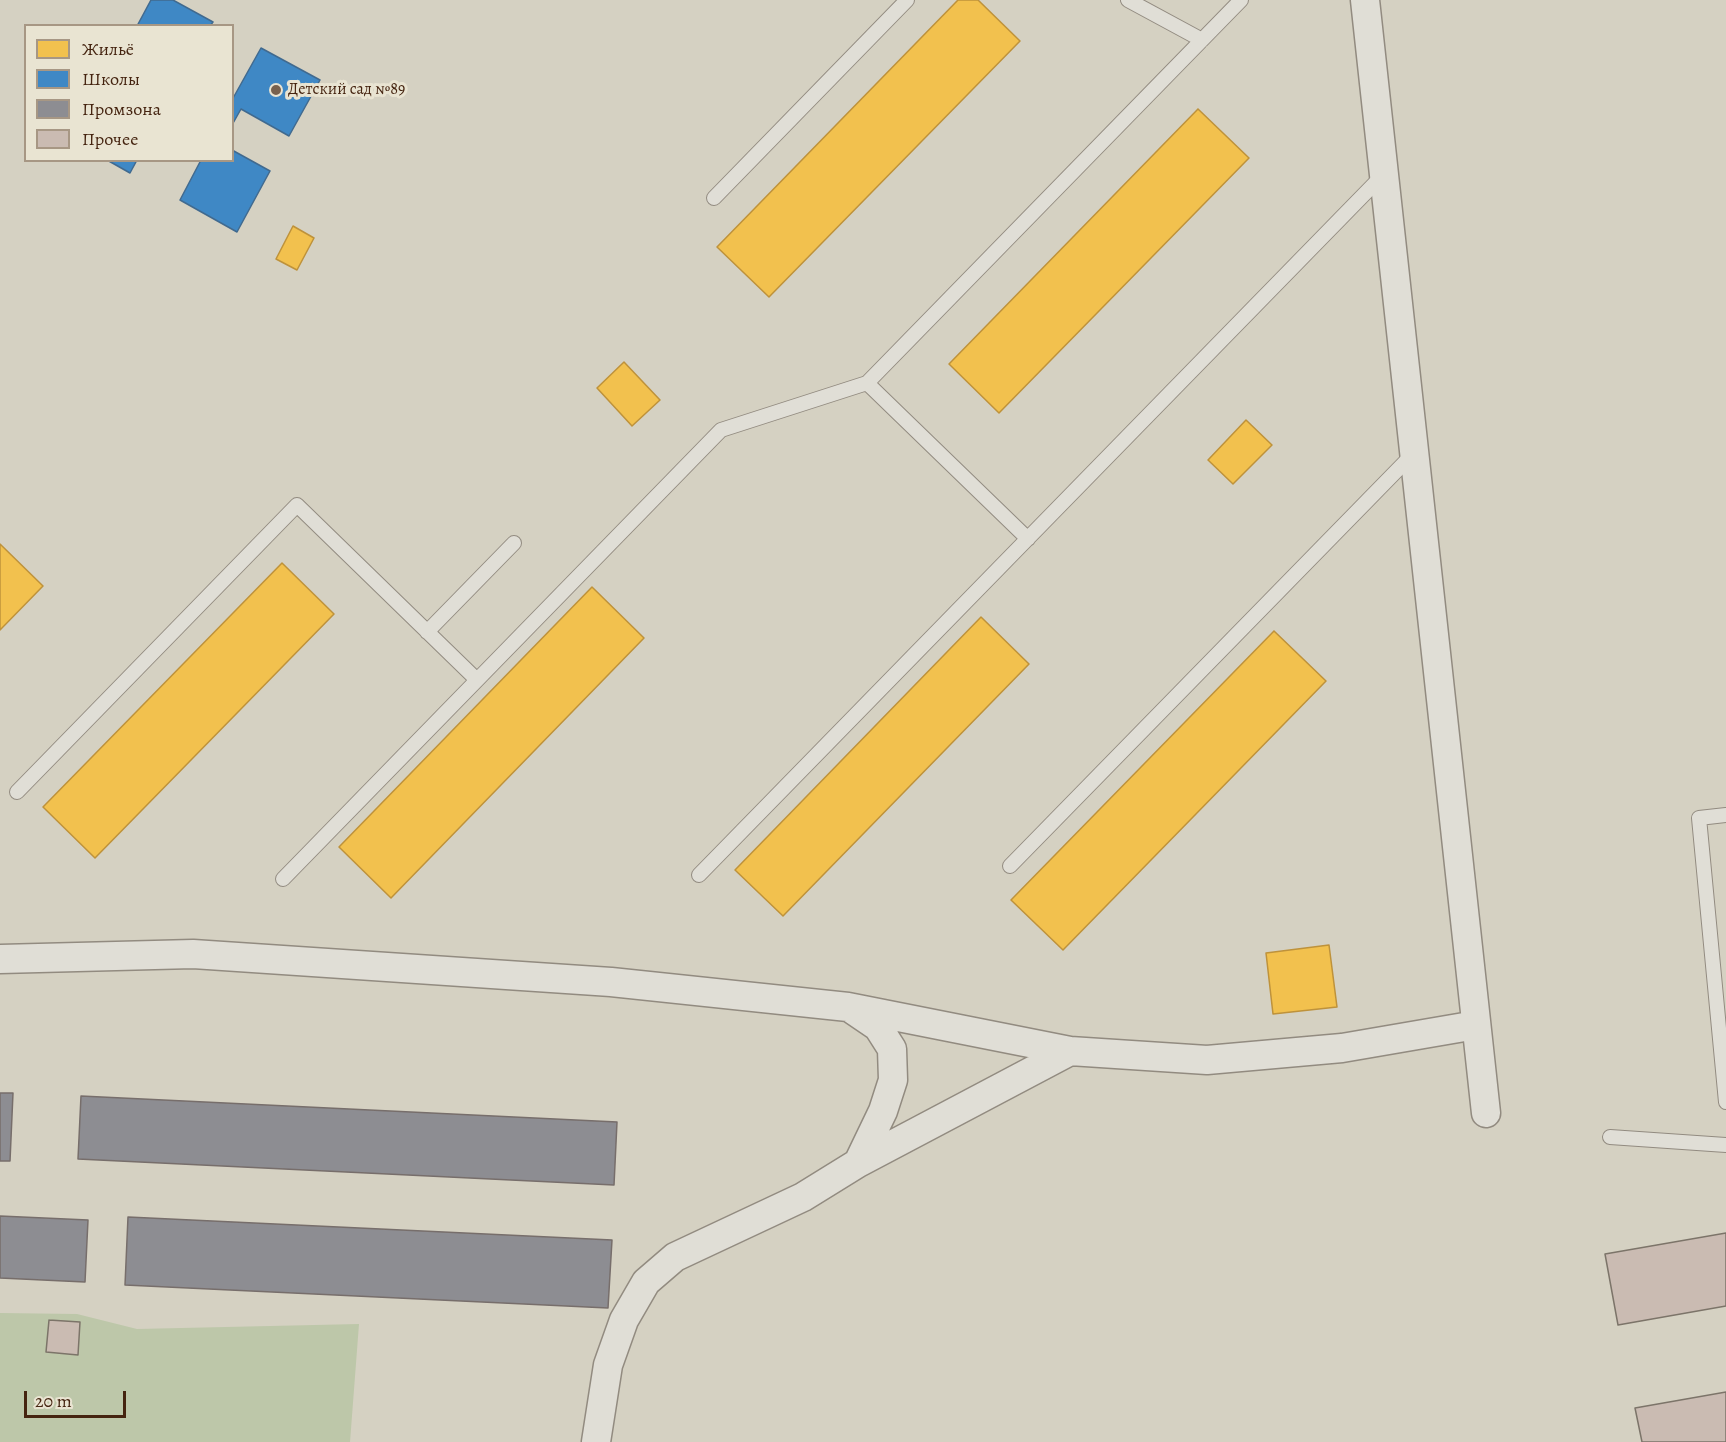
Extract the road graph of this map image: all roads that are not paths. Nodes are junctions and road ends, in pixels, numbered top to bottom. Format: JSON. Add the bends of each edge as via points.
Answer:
{"nodes":[{"id":1,"x":907,"y":0,"type":"edge"},
{"id":2,"x":1128,"y":0,"type":"edge"},
{"id":3,"x":1241,"y":0,"type":"edge"},
{"id":4,"x":1365,"y":0,"type":"edge"},
{"id":5,"x":1202,"y":40,"type":"junction"},
{"id":6,"x":1384,"y":174,"type":"junction"},
{"id":7,"x":714,"y":198,"type":"dead end"},
{"id":8,"x":867,"y":383,"type":"junction"},
{"id":9,"x":1414,"y":452,"type":"junction"},
{"id":10,"x":1028,"y":539,"type":"junction"},
{"id":11,"x":514,"y":543,"type":"dead end"},
{"id":12,"x":427,"y":632,"type":"junction"},
{"id":13,"x":477,"y":680,"type":"junction"},
{"id":14,"x":17,"y":792,"type":"dead end"},
{"id":15,"x":1726,"y":815,"type":"edge"},
{"id":16,"x":1010,"y":866,"type":"dead end"},
{"id":17,"x":699,"y":875,"type":"dead end"},
{"id":18,"x":283,"y":879,"type":"dead end"},
{"id":19,"x":0,"y":959,"type":"edge"},
{"id":20,"x":848,"y":1007,"type":"junction"},
{"id":21,"x":1476,"y":1024,"type":"junction"},
{"id":22,"x":1070,"y":1051,"type":"junction"},
{"id":23,"x":1726,"y":1102,"type":"edge"},
{"id":24,"x":1486,"y":1113,"type":"dead end"},
{"id":25,"x":1610,"y":1137,"type":"dead end"},
{"id":26,"x":1726,"y":1145,"type":"edge"},
{"id":27,"x":858,"y":1163,"type":"junction"},
{"id":28,"x":596,"y":1442,"type":"edge"}],
"edges":[{"from":1,"to":7,"type":"lane"},
{"from":2,"to":5,"type":"lane"},
{"from":3,"to":5,"type":"lane"},
{"from":4,"to":6,"type":"street"},
{"from":5,"to":8,"type":"lane"},
{"from":6,"to":9,"type":"street"},
{"from":6,"to":10,"type":"lane"},
{"from":8,"to":10,"type":"lane"},
{"from":8,"to":13,"type":"lane","via":[[721,430]]},
{"from":9,"to":16,"type":"lane"},
{"from":9,"to":21,"type":"street"},
{"from":10,"to":17,"type":"lane"},
{"from":11,"to":12,"type":"lane"},
{"from":12,"to":13,"type":"lane"},
{"from":12,"to":14,"type":"lane","via":[[297,505]]},
{"from":13,"to":18,"type":"lane"},
{"from":15,"to":23,"type":"lane","via":[[1699,818]]},
{"from":19,"to":20,"type":"street","via":[[193,954],[610,982]]},
{"from":20,"to":22,"type":"street"},
{"from":20,"to":27,"type":"street","via":[[878,1027],[892,1049],[893,1080]]},
{"from":21,"to":22,"type":"street","via":[[1342,1048],[1207,1060]]},
{"from":21,"to":24,"type":"street"},
{"from":22,"to":27,"type":"street"},
{"from":25,"to":26,"type":"lane"},
{"from":27,"to":28,"type":"street","via":[[803,1197],[675,1257],[646,1282],[624,1320],[608,1365]]}]}
